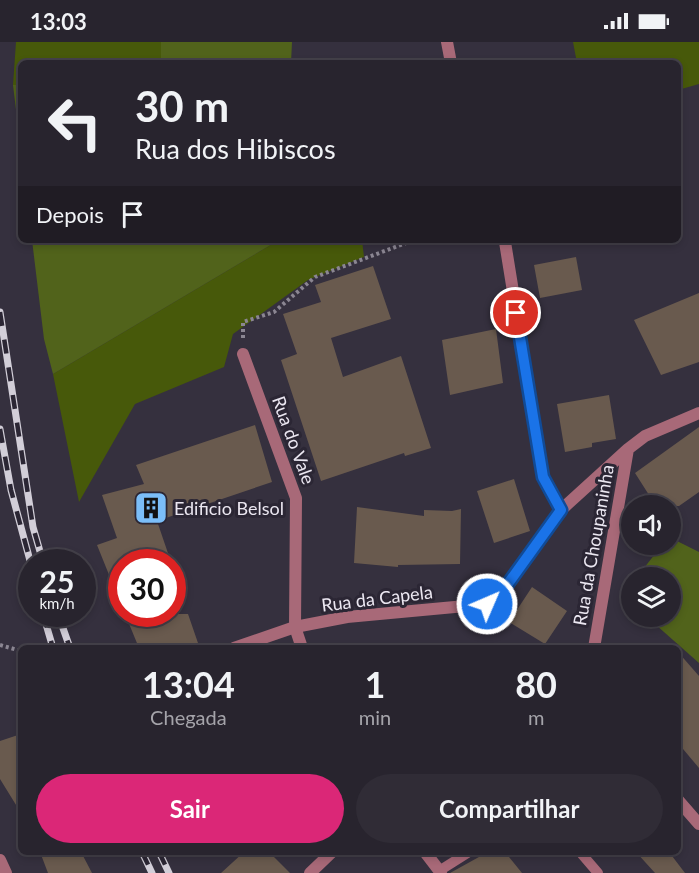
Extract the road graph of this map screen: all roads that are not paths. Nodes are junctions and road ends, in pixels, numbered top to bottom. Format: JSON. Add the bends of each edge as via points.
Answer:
{"nodes":[{"id":1,"x":447,"y":42,"type":"edge"},
{"id":2,"x":450,"y":60,"type":"edge"},
{"id":3,"x":505,"y":243,"type":"edge"},
{"id":4,"x":243,"y":354,"type":"road end"},
{"id":5,"x":699,"y":413,"type":"edge"},
{"id":6,"x":628,"y":448,"type":"junction"},
{"id":7,"x":561,"y":510,"type":"junction"},
{"id":8,"x":295,"y":627,"type":"junction"},
{"id":9,"x":243,"y":645,"type":"edge"},
{"id":10,"x":301,"y":645,"type":"edge"},
{"id":11,"x":595,"y":645,"type":"edge"},
{"id":12,"x":681,"y":803,"type":"edge"},
{"id":13,"x":699,"y":824,"type":"edge"},
{"id":14,"x":329,"y":855,"type":"edge"},
{"id":15,"x":427,"y":855,"type":"edge"},
{"id":16,"x":465,"y":855,"type":"edge"},
{"id":17,"x":583,"y":855,"type":"edge"},
{"id":18,"x":0,"y":860,"type":"edge"},
{"id":19,"x":440,"y":872,"type":"edge"},
{"id":20,"x":6,"y":873,"type":"edge"},
{"id":21,"x":310,"y":873,"type":"edge"},
{"id":22,"x":598,"y":873,"type":"edge"}],
"edges":[{"from":1,"to":2,"type":"street"},
{"from":3,"to":7,"type":"street","via":[[543,477]]},
{"from":4,"to":8,"type":"street","name":"Rua do Vale","via":[[296,498]]},
{"from":5,"to":6,"type":"street","name":"Rua da Capela","via":[[645,436]]},
{"from":6,"to":7,"type":"street","name":"Rua da Capela"},
{"from":6,"to":11,"type":"street","name":"Rua da Choupaninha"},
{"from":7,"to":8,"type":"street","name":"Rua da Capela","via":[[497,599],[487,604],[346,617]]},
{"from":8,"to":9,"type":"street","name":"Rua da Capela"},
{"from":8,"to":10,"type":"street","name":"Rua do Vale"},
{"from":12,"to":13,"type":"street"},
{"from":14,"to":21,"type":"street"},
{"from":15,"to":19,"type":"street"},
{"from":16,"to":19,"type":"lane"},
{"from":17,"to":22,"type":"lane"},
{"from":18,"to":20,"type":"street"}]}
